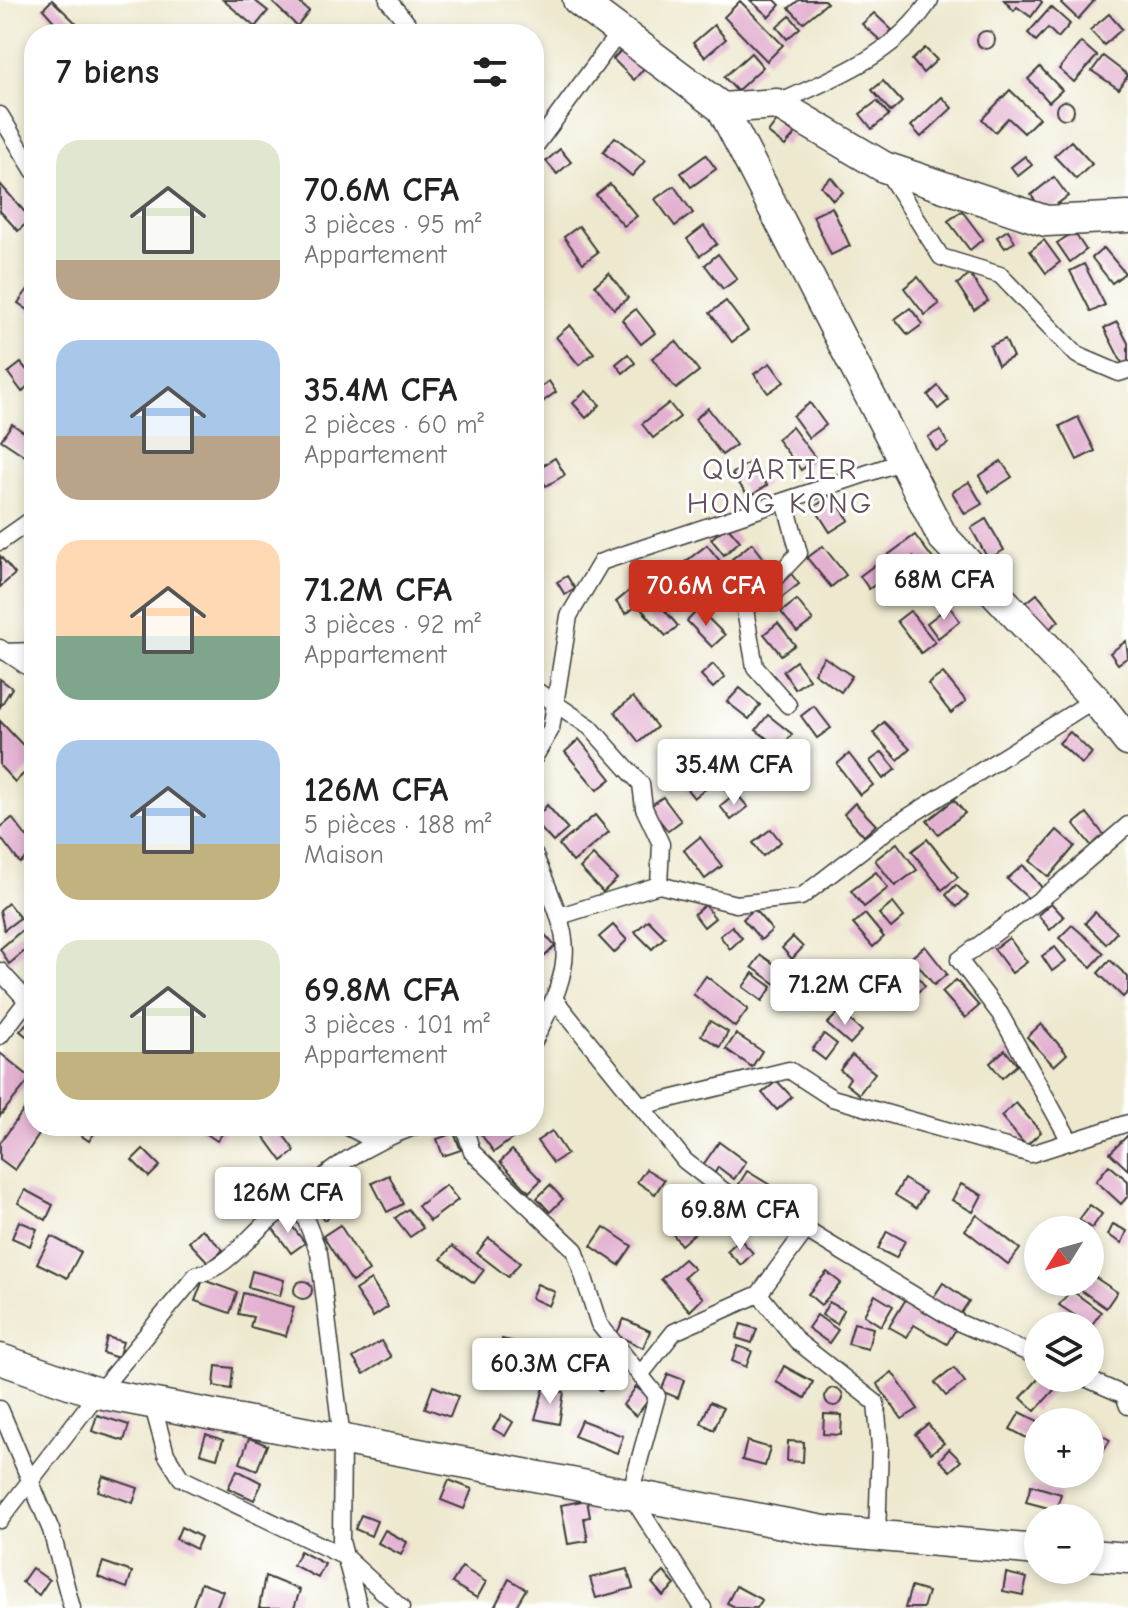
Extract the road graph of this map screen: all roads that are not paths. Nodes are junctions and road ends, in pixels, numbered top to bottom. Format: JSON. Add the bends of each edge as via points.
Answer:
{"nodes":[{"id":1,"x":388,"y":0,"type":"edge"},
{"id":2,"x":578,"y":0,"type":"edge"},
{"id":3,"x":930,"y":0,"type":"edge"},
{"id":4,"x":408,"y":24,"type":"edge"},
{"id":5,"x":620,"y":31,"type":"junction"},
{"id":6,"x":777,"y":104,"type":"junction"},
{"id":7,"x":722,"y":108,"type":"junction"},
{"id":8,"x":0,"y":115,"type":"edge"},
{"id":9,"x":544,"y":134,"type":"edge"},
{"id":10,"x":24,"y":155,"type":"edge"},
{"id":11,"x":884,"y":167,"type":"junction"},
{"id":12,"x":1128,"y":217,"type":"edge"},
{"id":13,"x":1128,"y":370,"type":"edge"},
{"id":14,"x":904,"y":461,"type":"junction"},
{"id":15,"x":785,"y":501,"type":"junction"},
{"id":16,"x":24,"y":525,"type":"edge"},
{"id":17,"x":0,"y":542,"type":"edge"},
{"id":18,"x":2,"y":650,"type":"edge"},
{"id":19,"x":24,"y":651,"type":"edge"},
{"id":20,"x":24,"y":664,"type":"edge"},
{"id":21,"x":544,"y":697,"type":"edge"},
{"id":22,"x":1095,"y":699,"type":"junction"},
{"id":23,"x":788,"y":705,"type":"dead end"},
{"id":24,"x":555,"y":706,"type":"junction"},
{"id":25,"x":544,"y":741,"type":"edge"},
{"id":26,"x":1128,"y":741,"type":"edge"},
{"id":27,"x":1128,"y":825,"type":"edge"},
{"id":28,"x":544,"y":878,"type":"edge"},
{"id":29,"x":659,"y":885,"type":"junction"},
{"id":30,"x":560,"y":916,"type":"junction"},
{"id":31,"x":0,"y":971,"type":"edge"},
{"id":32,"x":24,"y":998,"type":"edge"},
{"id":33,"x":555,"y":1000,"type":"junction"},
{"id":34,"x":24,"y":1011,"type":"edge"},
{"id":35,"x":544,"y":1021,"type":"edge"},
{"id":36,"x":0,"y":1036,"type":"edge"},
{"id":37,"x":641,"y":1106,"type":"junction"},
{"id":38,"x":1128,"y":1123,"type":"edge"},
{"id":39,"x":365,"y":1136,"type":"edge"},
{"id":40,"x":389,"y":1136,"type":"edge"},
{"id":41,"x":467,"y":1136,"type":"edge"},
{"id":42,"x":375,"y":1141,"type":"junction"},
{"id":43,"x":1070,"y":1141,"type":"junction"},
{"id":44,"x":299,"y":1203,"type":"junction"},
{"id":45,"x":806,"y":1230,"type":"junction"},
{"id":46,"x":759,"y":1294,"type":"junction"},
{"id":47,"x":1024,"y":1351,"type":"edge"},
{"id":48,"x":0,"y":1359,"type":"edge"},
{"id":49,"x":640,"y":1375,"type":"junction"},
{"id":50,"x":1104,"y":1386,"type":"edge"},
{"id":51,"x":98,"y":1393,"type":"junction"},
{"id":52,"x":152,"y":1403,"type":"junction"},
{"id":53,"x":1128,"y":1406,"type":"edge"},
{"id":54,"x":0,"y":1409,"type":"edge"},
{"id":55,"x":342,"y":1439,"type":"junction"},
{"id":56,"x":30,"y":1480,"type":"junction"},
{"id":57,"x":630,"y":1494,"type":"junction"},
{"id":58,"x":0,"y":1520,"type":"edge"},
{"id":59,"x":877,"y":1536,"type":"junction"},
{"id":60,"x":1024,"y":1549,"type":"edge"},
{"id":61,"x":1104,"y":1556,"type":"edge"},
{"id":62,"x":345,"y":1557,"type":"junction"},
{"id":63,"x":1128,"y":1558,"type":"edge"},
{"id":64,"x":72,"y":1608,"type":"edge"},
{"id":65,"x":359,"y":1608,"type":"edge"},
{"id":66,"x":401,"y":1608,"type":"edge"},
{"id":67,"x":703,"y":1608,"type":"edge"}],
"edges":[{"from":1,"to":4,"type":"lane"},
{"from":2,"to":5,"type":"street"},
{"from":3,"to":6,"type":"lane","via":[[913,26],[871,59]]},
{"from":5,"to":7,"type":"street"},
{"from":5,"to":9,"type":"lane"},
{"from":6,"to":7,"type":"street"},
{"from":6,"to":11,"type":"street"},
{"from":7,"to":14,"type":"street"},
{"from":8,"to":10,"type":"lane"},
{"from":11,"to":12,"type":"street","via":[[1046,221]]},
{"from":11,"to":13,"type":"lane","via":[[941,257],[1000,275],[1077,355],[1119,373]]},
{"from":14,"to":15,"type":"lane"},
{"from":14,"to":22,"type":"street","via":[[942,536]]},
{"from":15,"to":23,"type":"lane","via":[[799,553],[745,610],[755,667]]},
{"from":15,"to":24,"type":"lane","via":[[601,562],[569,616]]},
{"from":16,"to":17,"type":"lane"},
{"from":18,"to":19,"type":"lane"},
{"from":18,"to":20,"type":"lane"},
{"from":21,"to":24,"type":"lane"},
{"from":22,"to":26,"type":"street"},
{"from":22,"to":29,"type":"lane","via":[[889,829],[801,897],[736,904]]},
{"from":24,"to":25,"type":"lane"},
{"from":24,"to":29,"type":"lane","via":[[590,727],[641,784],[644,808],[661,844]]},
{"from":27,"to":43,"type":"lane","via":[[959,960],[1000,1014]]},
{"from":28,"to":30,"type":"lane"},
{"from":29,"to":30,"type":"lane"},
{"from":30,"to":33,"type":"lane","via":[[568,950]]},
{"from":31,"to":32,"type":"lane"},
{"from":33,"to":35,"type":"lane"},
{"from":33,"to":37,"type":"lane"},
{"from":34,"to":36,"type":"lane"},
{"from":37,"to":43,"type":"lane","via":[[789,1070],[832,1098],[1031,1154]]},
{"from":37,"to":45,"type":"lane","via":[[685,1161],[742,1205]]},
{"from":38,"to":43,"type":"lane"},
{"from":39,"to":42,"type":"lane"},
{"from":40,"to":42,"type":"lane"},
{"from":41,"to":49,"type":"lane","via":[[472,1152],[575,1250],[599,1324]]},
{"from":42,"to":44,"type":"lane"},
{"from":44,"to":51,"type":"lane","via":[[283,1208],[212,1272],[196,1275]]},
{"from":44,"to":55,"type":"lane","via":[[319,1253]]},
{"from":45,"to":46,"type":"lane"},
{"from":45,"to":47,"type":"lane","via":[[960,1323]]},
{"from":46,"to":49,"type":"lane","via":[[674,1332]]},
{"from":46,"to":59,"type":"lane","via":[[797,1341],[876,1403]]},
{"from":48,"to":51,"type":"street"},
{"from":49,"to":57,"type":"lane","via":[[657,1396]]},
{"from":50,"to":53,"type":"lane","via":[[1124,1395]]},
{"from":51,"to":52,"type":"street"},
{"from":51,"to":56,"type":"lane"},
{"from":52,"to":55,"type":"street"},
{"from":52,"to":62,"type":"lane","via":[[166,1454],[181,1478]]},
{"from":54,"to":56,"type":"lane"},
{"from":55,"to":57,"type":"street"},
{"from":55,"to":62,"type":"lane"},
{"from":56,"to":58,"type":"lane"},
{"from":56,"to":64,"type":"lane","via":[[51,1530]]},
{"from":57,"to":59,"type":"street"},
{"from":57,"to":67,"type":"lane"},
{"from":59,"to":60,"type":"street"},
{"from":61,"to":63,"type":"street"},
{"from":62,"to":65,"type":"lane"},
{"from":62,"to":66,"type":"lane"}]}
